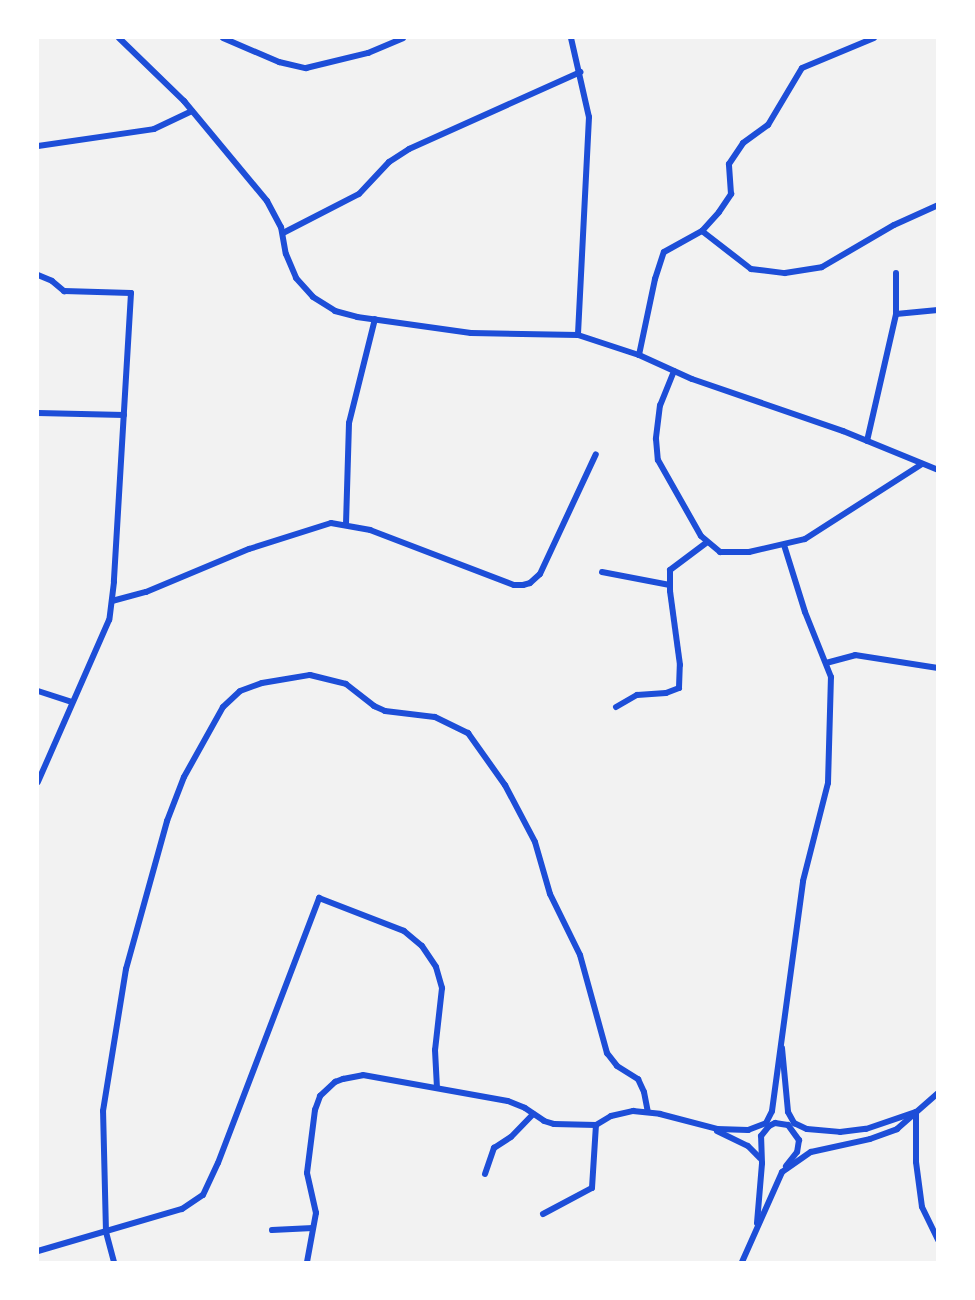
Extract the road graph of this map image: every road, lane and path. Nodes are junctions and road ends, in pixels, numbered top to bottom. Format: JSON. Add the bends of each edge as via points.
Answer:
{"nodes":[{"id":1,"x":119,"y":38,"type":"edge"},
{"id":2,"x":223,"y":38,"type":"edge"},
{"id":3,"x":404,"y":38,"type":"edge"},
{"id":4,"x":571,"y":38,"type":"edge"},
{"id":5,"x":874,"y":38,"type":"edge"},
{"id":6,"x":580,"y":72,"type":"junction"},
{"id":7,"x":192,"y":111,"type":"junction"},
{"id":8,"x":38,"y":146,"type":"edge"},
{"id":9,"x":938,"y":205,"type":"edge"},
{"id":10,"x":702,"y":231,"type":"junction"},
{"id":11,"x":283,"y":233,"type":"junction"},
{"id":12,"x":896,"y":273,"type":"dead end"},
{"id":13,"x":38,"y":275,"type":"edge"},
{"id":14,"x":938,"y":310,"type":"edge"},
{"id":15,"x":896,"y":314,"type":"junction"},
{"id":16,"x":375,"y":320,"type":"junction"},
{"id":17,"x":578,"y":335,"type":"junction"},
{"id":18,"x":639,"y":355,"type":"junction"},
{"id":19,"x":674,"y":371,"type":"junction"},
{"id":20,"x":38,"y":413,"type":"edge"},
{"id":21,"x":124,"y":415,"type":"junction"},
{"id":22,"x":867,"y":441,"type":"junction"},
{"id":23,"x":596,"y":454,"type":"dead end"},
{"id":24,"x":922,"y":464,"type":"junction"},
{"id":25,"x":938,"y":470,"type":"edge"},
{"id":26,"x":346,"y":524,"type":"junction"},
{"id":27,"x":706,"y":543,"type":"junction"},
{"id":28,"x":784,"y":544,"type":"junction"},
{"id":29,"x":602,"y":572,"type":"dead end"},
{"id":30,"x":670,"y":585,"type":"junction"},
{"id":31,"x":112,"y":601,"type":"junction"},
{"id":32,"x":826,"y":663,"type":"junction"},
{"id":33,"x":938,"y":668,"type":"edge"},
{"id":34,"x":38,"y":691,"type":"edge"},
{"id":35,"x":72,"y":702,"type":"junction"},
{"id":36,"x":616,"y":707,"type":"dead end"},
{"id":37,"x":38,"y":782,"type":"edge"},
{"id":38,"x":781,"y":1025,"type":"junction"},
{"id":39,"x":437,"y":1088,"type":"junction"},
{"id":40,"x":938,"y":1093,"type":"edge"},
{"id":41,"x":648,"y":1112,"type":"junction"},
{"id":42,"x":916,"y":1112,"type":"junction"},
{"id":43,"x":533,"y":1114,"type":"junction"},
{"id":44,"x":596,"y":1125,"type":"junction"},
{"id":45,"x":708,"y":1127,"type":"junction"},
{"id":46,"x":762,"y":1163,"type":"junction"},
{"id":47,"x":782,"y":1172,"type":"junction"},
{"id":48,"x":485,"y":1174,"type":"dead end"},
{"id":49,"x":543,"y":1214,"type":"dead end"},
{"id":50,"x":313,"y":1228,"type":"junction"},
{"id":51,"x":756,"y":1229,"type":"junction"},
{"id":52,"x":272,"y":1230,"type":"dead end"},
{"id":53,"x":106,"y":1232,"type":"junction"},
{"id":54,"x":938,"y":1240,"type":"edge"},
{"id":55,"x":38,"y":1251,"type":"edge"},
{"id":56,"x":114,"y":1263,"type":"edge"},
{"id":57,"x":307,"y":1263,"type":"edge"},
{"id":58,"x":742,"y":1263,"type":"edge"}],
"edges":[{"from":1,"to":7,"type":"street"},
{"from":2,"to":3,"type":"street","via":[[279,62],[306,68],[368,53]]},
{"from":4,"to":6,"type":"street"},
{"from":5,"to":10,"type":"street","via":[[802,68],[768,125],[743,143],[729,164],[731,194]]},
{"from":6,"to":11,"type":"street","via":[[409,149],[388,162],[350,200]]},
{"from":6,"to":17,"type":"street","via":[[589,117]]},
{"from":7,"to":8,"type":"street","via":[[154,129]]},
{"from":7,"to":11,"type":"street","via":[[271,207]]},
{"from":9,"to":10,"type":"street","via":[[894,225],[822,267],[785,273],[751,269]]},
{"from":10,"to":18,"type":"street","via":[[664,252]]},
{"from":11,"to":16,"type":"street","via":[[290,266],[313,297],[335,310]]},
{"from":12,"to":15,"type":"street"},
{"from":13,"to":21,"type":"street","via":[[64,291],[131,293]]},
{"from":14,"to":15,"type":"street"},
{"from":15,"to":22,"type":"street"},
{"from":16,"to":17,"type":"street","via":[[471,333]]},
{"from":16,"to":26,"type":"street","via":[[348,423]]},
{"from":17,"to":18,"type":"street"},
{"from":18,"to":19,"type":"street"},
{"from":19,"to":22,"type":"street"},
{"from":19,"to":27,"type":"street","via":[[660,405],[658,459]]},
{"from":20,"to":21,"type":"street"},
{"from":21,"to":31,"type":"street"},
{"from":22,"to":24,"type":"street"},
{"from":23,"to":26,"type":"street","via":[[540,574],[523,585]]},
{"from":24,"to":25,"type":"street"},
{"from":24,"to":28,"type":"street","via":[[815,534]]},
{"from":26,"to":31,"type":"street","via":[[331,523],[249,549],[146,592]]},
{"from":27,"to":28,"type":"street","via":[[720,552],[739,554]]},
{"from":27,"to":30,"type":"street","via":[[670,570]]},
{"from":28,"to":32,"type":"street"},
{"from":29,"to":30,"type":"street"},
{"from":30,"to":36,"type":"street","via":[[679,688],[637,695]]},
{"from":31,"to":35,"type":"street","via":[[109,620]]},
{"from":32,"to":33,"type":"street","via":[[855,655]]},
{"from":32,"to":38,"type":"street","via":[[831,677],[828,783],[802,881]]},
{"from":34,"to":35,"type":"street"},
{"from":35,"to":37,"type":"street"},
{"from":38,"to":42,"type":"street","via":[[785,1101],[794,1123],[807,1129],[840,1132],[866,1129]]},
{"from":38,"to":45,"type":"street","via":[[772,1111],[766,1123],[748,1130]]},
{"from":39,"to":43,"type":"street","via":[[516,1103]]},
{"from":39,"to":50,"type":"street","via":[[363,1075],[335,1082],[320,1096],[307,1173],[316,1214]]},
{"from":39,"to":53,"type":"street","via":[[435,1050],[442,988],[436,967],[422,946],[404,931],[319,898],[218,1164],[202,1195],[182,1209]]},
{"from":40,"to":42,"type":"street"},
{"from":41,"to":44,"type":"street","via":[[620,1113]]},
{"from":41,"to":45,"type":"street"},
{"from":41,"to":53,"type":"street","via":[[638,1079],[617,1066],[607,1053],[580,955],[550,894],[535,842],[505,785],[468,733],[435,717],[384,711],[346,684],[310,675],[262,683],[240,691],[223,707],[184,777],[167,821],[126,969],[103,1111]]},
{"from":42,"to":47,"type":"street","via":[[897,1129],[811,1152]]},
{"from":42,"to":54,"type":"street","via":[[916,1162],[922,1207]]},
{"from":43,"to":44,"type":"street","via":[[554,1124]]},
{"from":43,"to":48,"type":"street","via":[[494,1148]]},
{"from":44,"to":49,"type":"street","via":[[592,1188]]},
{"from":45,"to":46,"type":"street","via":[[755,1150]]},
{"from":46,"to":47,"type":"street","via":[[760,1143],[764,1131],[775,1123],[788,1125],[797,1134],[799,1146]]},
{"from":46,"to":51,"type":"street"},
{"from":47,"to":51,"type":"street"},
{"from":50,"to":52,"type":"street"},
{"from":50,"to":57,"type":"street"},
{"from":51,"to":58,"type":"street"},
{"from":53,"to":55,"type":"street"},
{"from":53,"to":56,"type":"street"}]}
